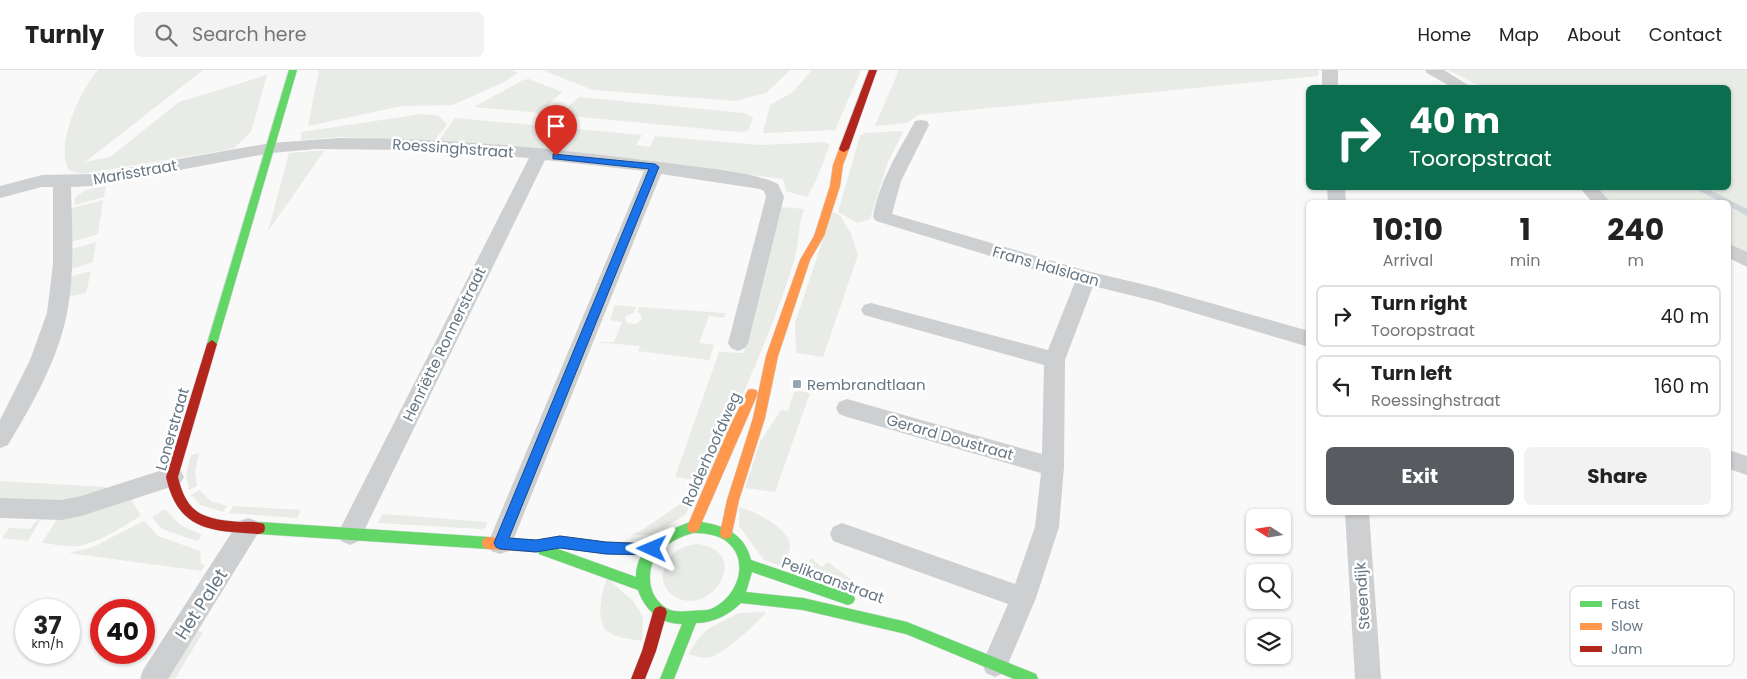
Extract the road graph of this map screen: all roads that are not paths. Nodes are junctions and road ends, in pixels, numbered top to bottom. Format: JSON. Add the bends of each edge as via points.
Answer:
{"nodes":[{"id":1,"x":293,"y":70,"type":"edge"},
{"id":2,"x":873,"y":70,"type":"edge"},
{"id":3,"x":1330,"y":70,"type":"edge"},
{"id":4,"x":1433,"y":70,"type":"edge"},
{"id":5,"x":1330,"y":85,"type":"edge"},
{"id":6,"x":1460,"y":85,"type":"edge"},
{"id":7,"x":921,"y":125,"type":"dead end"},
{"id":8,"x":271,"y":148,"type":"junction"},
{"id":9,"x":539,"y":155,"type":"junction"},
{"id":10,"x":838,"y":165,"type":"junction"},
{"id":11,"x":655,"y":167,"type":"junction"},
{"id":12,"x":827,"y":178,"type":"dead end"},
{"id":13,"x":62,"y":182,"type":"junction"},
{"id":14,"x":1591,"y":190,"type":"edge"},
{"id":15,"x":0,"y":192,"type":"edge"},
{"id":16,"x":1599,"y":200,"type":"edge"},
{"id":17,"x":803,"y":240,"type":"dead end"},
{"id":18,"x":1731,"y":251,"type":"edge"},
{"id":19,"x":805,"y":260,"type":"junction"},
{"id":20,"x":1747,"y":260,"type":"edge"},
{"id":21,"x":1086,"y":278,"type":"junction"},
{"id":22,"x":871,"y":310,"type":"dead end"},
{"id":23,"x":1306,"y":338,"type":"edge"},
{"id":24,"x":738,"y":344,"type":"dead end"},
{"id":25,"x":772,"y":356,"type":"junction"},
{"id":26,"x":1055,"y":360,"type":"junction"},
{"id":27,"x":847,"y":408,"type":"dead end"},
{"id":28,"x":0,"y":439,"type":"edge"},
{"id":29,"x":1731,"y":460,"type":"edge"},
{"id":30,"x":1747,"y":466,"type":"edge"},
{"id":31,"x":1053,"y":467,"type":"junction"},
{"id":32,"x":172,"y":477,"type":"junction"},
{"id":33,"x":0,"y":508,"type":"edge"},
{"id":34,"x":1357,"y":515,"type":"edge"},
{"id":35,"x":693,"y":527,"type":"junction"},
{"id":36,"x":248,"y":528,"type":"junction"},
{"id":37,"x":726,"y":532,"type":"junction"},
{"id":38,"x":350,"y":534,"type":"junction"},
{"id":39,"x":842,"y":534,"type":"dead end"},
{"id":40,"x":500,"y":543,"type":"junction"},
{"id":41,"x":536,"y":546,"type":"junction"},
{"id":42,"x":652,"y":549,"type":"junction"},
{"id":43,"x":747,"y":565,"type":"junction"},
{"id":44,"x":642,"y":585,"type":"junction"},
{"id":45,"x":738,"y":596,"type":"junction"},
{"id":46,"x":1023,"y":598,"type":"junction"},
{"id":47,"x":855,"y":601,"type":"dead end"},
{"id":48,"x":873,"y":607,"type":"dead end"},
{"id":49,"x":660,"y":612,"type":"junction"},
{"id":50,"x":692,"y":617,"type":"junction"},
{"id":51,"x":907,"y":628,"type":"junction"},
{"id":52,"x":995,"y":664,"type":"junction"},
{"id":53,"x":153,"y":679,"type":"edge"},
{"id":54,"x":638,"y":679,"type":"edge"},
{"id":55,"x":667,"y":679,"type":"edge"},
{"id":56,"x":1031,"y":679,"type":"edge"},
{"id":57,"x":1368,"y":679,"type":"edge"}],
"edges":[{"from":1,"to":8,"type":"street","name":"Lonerstraat"},
{"from":2,"to":10,"type":"street","name":"Rolderhoofdweg"},
{"from":3,"to":5,"type":"street"},
{"from":4,"to":6,"type":"street"},
{"from":7,"to":21,"type":"street","name":"Frans Halslaan","via":[[892,180],[882,217]]},
{"from":8,"to":9,"type":"street","name":"Roessinghstraat","via":[[351,142]]},
{"from":8,"to":13,"type":"street","name":"Marisstraat","via":[[110,177]]},
{"from":8,"to":32,"type":"street","name":"Lonerstraat"},
{"from":9,"to":11,"type":"street","name":"Roessinghstraat"},
{"from":9,"to":38,"type":"street","name":"Henriëtte Ronnerstraat"},
{"from":10,"to":12,"type":"street","name":"Rolderhoofdweg"},
{"from":10,"to":19,"type":"street","name":"Rolderhoofdweg","via":[[835,186],[819,236]]},
{"from":11,"to":24,"type":"street","name":"Roessinghstraat","via":[[764,184],[774,192],[774,203]]},
{"from":11,"to":40,"type":"street"},
{"from":13,"to":15,"type":"street","name":"Marisstraat","via":[[42,181]]},
{"from":13,"to":28,"type":"street","via":[[62,275],[57,315],[38,364]]},
{"from":14,"to":16,"type":"street"},
{"from":17,"to":19,"type":"street","name":"Rolderhoofdweg"},
{"from":18,"to":20,"type":"street"},
{"from":19,"to":25,"type":"street","name":"Rolderhoofdweg"},
{"from":21,"to":23,"type":"street","name":"Frans Halslaan"},
{"from":21,"to":26,"type":"street"},
{"from":22,"to":26,"type":"street"},
{"from":25,"to":35,"type":"street","name":"Rolderhoofdweg","via":[[740,415],[709,496]]},
{"from":25,"to":37,"type":"street","name":"Rolderhoofdweg","via":[[759,418]]},
{"from":26,"to":31,"type":"street"},
{"from":27,"to":31,"type":"street","name":"Gerard Doustraat"},
{"from":29,"to":30,"type":"street"},
{"from":31,"to":46,"type":"street","via":[[1047,527]]},
{"from":32,"to":33,"type":"street","via":[[61,510]]},
{"from":32,"to":36,"type":"street","name":"Lonerstraat","via":[[173,492],[188,513],[225,526]]},
{"from":34,"to":57,"type":"street","name":"Steendijk"},
{"from":35,"to":37,"type":"street","via":[[710,527]]},
{"from":35,"to":42,"type":"street","via":[[677,531]]},
{"from":36,"to":38,"type":"street","name":"Lonerstraat"},
{"from":36,"to":53,"type":"street","name":"Het Palet"},
{"from":37,"to":43,"type":"street","via":[[743,552]]},
{"from":38,"to":40,"type":"street","name":"Lonerstraat"},
{"from":39,"to":46,"type":"street"},
{"from":40,"to":41,"type":"street","name":"Lonerstraat"},
{"from":41,"to":42,"type":"street","name":"Lonerstraat","via":[[560,542]]},
{"from":41,"to":44,"type":"street","name":"Lonerstraat","via":[[553,555]]},
{"from":42,"to":44,"type":"street","via":[[643,566]]},
{"from":43,"to":45,"type":"street"},
{"from":43,"to":47,"type":"street","name":"Pelikaanstraat"},
{"from":44,"to":49,"type":"street","via":[[648,600]]},
{"from":45,"to":50,"type":"street","via":[[708,617]]},
{"from":45,"to":51,"type":"street","name":"Pelikaanstraat","via":[[803,604]]},
{"from":46,"to":52,"type":"street"},
{"from":48,"to":51,"type":"street","name":"Pelikaanstraat"},
{"from":49,"to":50,"type":"street","via":[[674,619]]},
{"from":49,"to":54,"type":"street"},
{"from":50,"to":55,"type":"street"},
{"from":51,"to":52,"type":"street","name":"Pelikaanstraat"},
{"from":52,"to":56,"type":"street","name":"Pelikaanstraat"}]}
